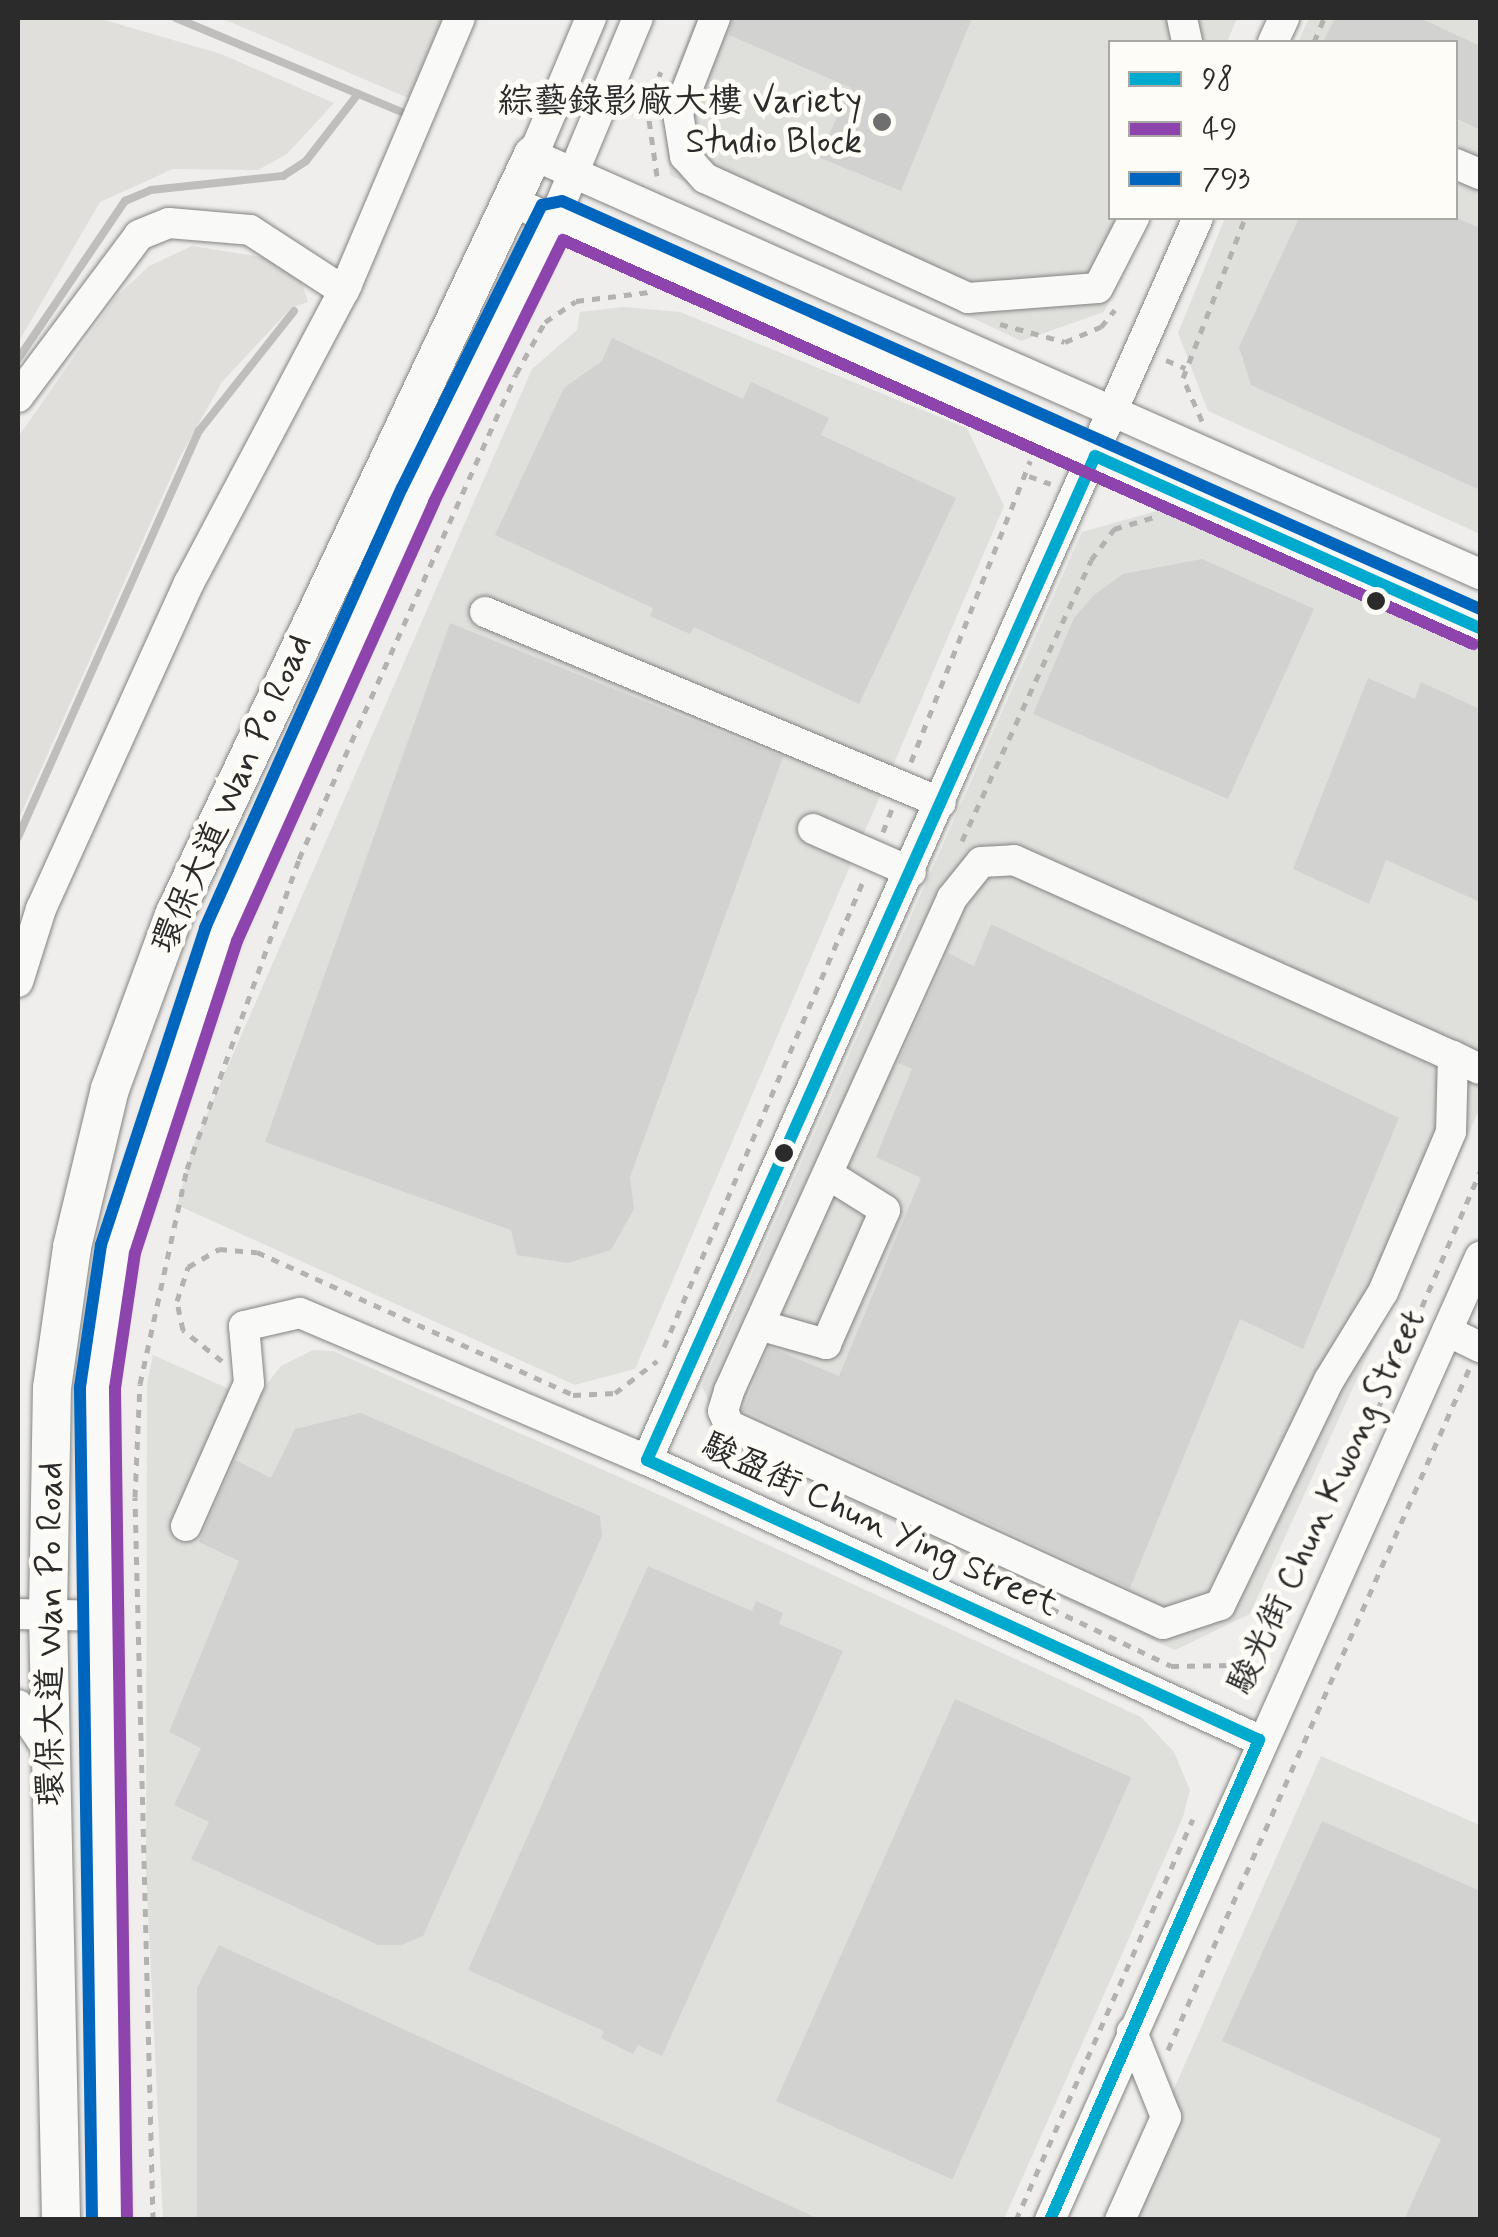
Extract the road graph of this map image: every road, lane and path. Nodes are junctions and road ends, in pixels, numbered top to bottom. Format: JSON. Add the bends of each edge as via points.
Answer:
{"nodes":[{"id":1,"x":460,"y":18,"type":"edge"},
{"id":2,"x":591,"y":18,"type":"edge"},
{"id":3,"x":638,"y":18,"type":"edge"},
{"id":4,"x":715,"y":18,"type":"edge"},
{"id":5,"x":533,"y":155,"type":"junction"},
{"id":6,"x":575,"y":170,"type":"junction"},
{"id":7,"x":514,"y":202,"type":"junction"},
{"id":8,"x":555,"y":217,"type":"junction"},
{"id":9,"x":1133,"y":220,"type":"edge"},
{"id":10,"x":1197,"y":220,"type":"edge"},
{"id":11,"x":1244,"y":220,"type":"edge"},
{"id":12,"x":344,"y":291,"type":"junction"},
{"id":13,"x":628,"y":293,"type":"dead end"},
{"id":14,"x":1121,"y":300,"type":"dead end"},
{"id":15,"x":1065,"y":342,"type":"dead end"},
{"id":16,"x":18,"y":398,"type":"edge"},
{"id":17,"x":1117,"y":407,"type":"junction"},
{"id":18,"x":1196,"y":413,"type":"dead end"},
{"id":19,"x":1095,"y":456,"type":"junction"},
{"id":20,"x":1028,"y":475,"type":"dead end"},
{"id":21,"x":1177,"y":515,"type":"dead end"},
{"id":22,"x":1101,"y":544,"type":"dead end"},
{"id":23,"x":1480,"y":574,"type":"edge"},
{"id":24,"x":485,"y":612,"type":"dead end"},
{"id":25,"x":1480,"y":628,"type":"edge"},
{"id":26,"x":902,"y":785,"type":"junction"},
{"id":27,"x":942,"y":804,"type":"junction"},
{"id":28,"x":812,"y":829,"type":"dead end"},
{"id":29,"x":874,"y":856,"type":"junction"},
{"id":30,"x":911,"y":872,"type":"junction"},
{"id":31,"x":18,"y":982,"type":"edge"},
{"id":32,"x":1467,"y":1062,"type":"edge"},
{"id":33,"x":1480,"y":1172,"type":"edge"},
{"id":34,"x":829,"y":1175,"type":"junction"},
{"id":35,"x":1480,"y":1257,"type":"edge"},
{"id":36,"x":759,"y":1325,"type":"junction"},
{"id":37,"x":1447,"y":1331,"type":"junction"},
{"id":38,"x":1480,"y":1346,"type":"edge"},
{"id":39,"x":615,"y":1393,"type":"dead end"},
{"id":40,"x":647,"y":1460,"type":"junction"},
{"id":41,"x":1342,"y":1491,"type":"dead end"},
{"id":42,"x":186,"y":1526,"type":"dead end"},
{"id":43,"x":33,"y":1614,"type":"edge"},
{"id":44,"x":105,"y":1616,"type":"junction"},
{"id":45,"x":1288,"y":1616,"type":"dead end"},
{"id":46,"x":1262,"y":1651,"type":"dead end"},
{"id":47,"x":18,"y":1705,"type":"edge"},
{"id":48,"x":1260,"y":1740,"type":"junction"},
{"id":49,"x":50,"y":1753,"type":"junction"},
{"id":50,"x":1132,"y":2032,"type":"junction"},
{"id":51,"x":1153,"y":2085,"type":"junction"},
{"id":52,"x":61,"y":2220,"type":"edge"},
{"id":53,"x":110,"y":2220,"type":"edge"},
{"id":54,"x":153,"y":2220,"type":"edge"},
{"id":55,"x":1050,"y":2220,"type":"edge"},
{"id":56,"x":1120,"y":2220,"type":"edge"}],
"edges":[{"from":1,"to":12,"type":"street"},
{"from":2,"to":5,"type":"street","name":"環保大道 Wan Po Road"},
{"from":3,"to":6,"type":"street","name":"環保大道 Wan Po Road"},
{"from":4,"to":9,"type":"street","via":[[678,114],[685,156],[723,186],[968,298],[1098,288]]},
{"from":5,"to":6,"type":"street"},
{"from":5,"to":7,"type":"main road","name":"環保大道 Wan Po Road"},
{"from":6,"to":8,"type":"street","name":"環保大道 Wan Po Road"},
{"from":6,"to":17,"type":"street"},
{"from":7,"to":8,"type":"street"},
{"from":7,"to":43,"type":"main road","name":"環保大道 Wan Po Road","via":[[368,494],[174,916],[110,1089],[72,1247]]},
{"from":8,"to":19,"type":"street"},
{"from":8,"to":44,"type":"main road","name":"環保大道 Wan Po Road","via":[[418,495],[237,899],[160,1104],[118,1249],[97,1388]]},
{"from":10,"to":17,"type":"street"},
{"from":11,"to":18,"type":"path","via":[[1185,368],[1186,396]]},
{"from":12,"to":16,"type":"street","via":[[250,230],[168,223],[139,234]]},
{"from":12,"to":31,"type":"street","via":[[189,584],[41,909]]},
{"from":13,"to":54,"type":"path","via":[[576,302],[545,322],[516,374],[299,859],[186,1169],[140,1384],[134,1497]]},
{"from":14,"to":15,"type":"path","via":[[1101,327]]},
{"from":17,"to":19,"type":"street"},
{"from":17,"to":23,"type":"street"},
{"from":19,"to":25,"type":"street"},
{"from":19,"to":27,"type":"street"},
{"from":20,"to":26,"type":"path"},
{"from":21,"to":22,"type":"path","via":[[1114,528]]},
{"from":24,"to":26,"type":"street"},
{"from":26,"to":27,"type":"street"},
{"from":26,"to":29,"type":"path"},
{"from":27,"to":30,"type":"street"},
{"from":28,"to":29,"type":"street"},
{"from":29,"to":30,"type":"street"},
{"from":29,"to":39,"type":"path","via":[[655,1367]]},
{"from":30,"to":40,"type":"street"},
{"from":32,"to":34,"type":"street","via":[[1014,860],[981,862],[952,898]]},
{"from":32,"to":36,"type":"street","via":[[1451,1132],[1383,1292],[1329,1380],[1220,1605],[1189,1620],[1163,1624],[738,1432],[722,1411]]},
{"from":33,"to":41,"type":"path"},
{"from":34,"to":36,"type":"street"},
{"from":34,"to":36,"type":"street","via":[[885,1210],[826,1344]]},
{"from":35,"to":37,"type":"street","name":"駿光街 Chun Kwong Street"},
{"from":37,"to":38,"type":"street"},
{"from":37,"to":48,"type":"street","name":"駿光街 Chun Kwong Street"},
{"from":38,"to":51,"type":"path"},
{"from":40,"to":42,"type":"street","name":"駿盈街 Chun Ying Street","via":[[312,1315],[244,1326],[249,1383]]},
{"from":40,"to":48,"type":"street","name":"駿盈街 Chun Ying Street"},
{"from":43,"to":44,"type":"street"},
{"from":43,"to":49,"type":"main road","name":"環保大道 Wan Po Road"},
{"from":44,"to":53,"type":"main road","name":"環保大道 Wan Po Road"},
{"from":45,"to":46,"type":"path"},
{"from":47,"to":49,"type":"street"},
{"from":48,"to":50,"type":"street","name":"駿光街 Chun Kwong Street"},
{"from":49,"to":52,"type":"main road","name":"環保大道 Wan Po Road"},
{"from":50,"to":51,"type":"street"},
{"from":50,"to":55,"type":"street","name":"駿光街 Chun Kwong Street"},
{"from":51,"to":56,"type":"street","via":[[1166,2117]]}]}
